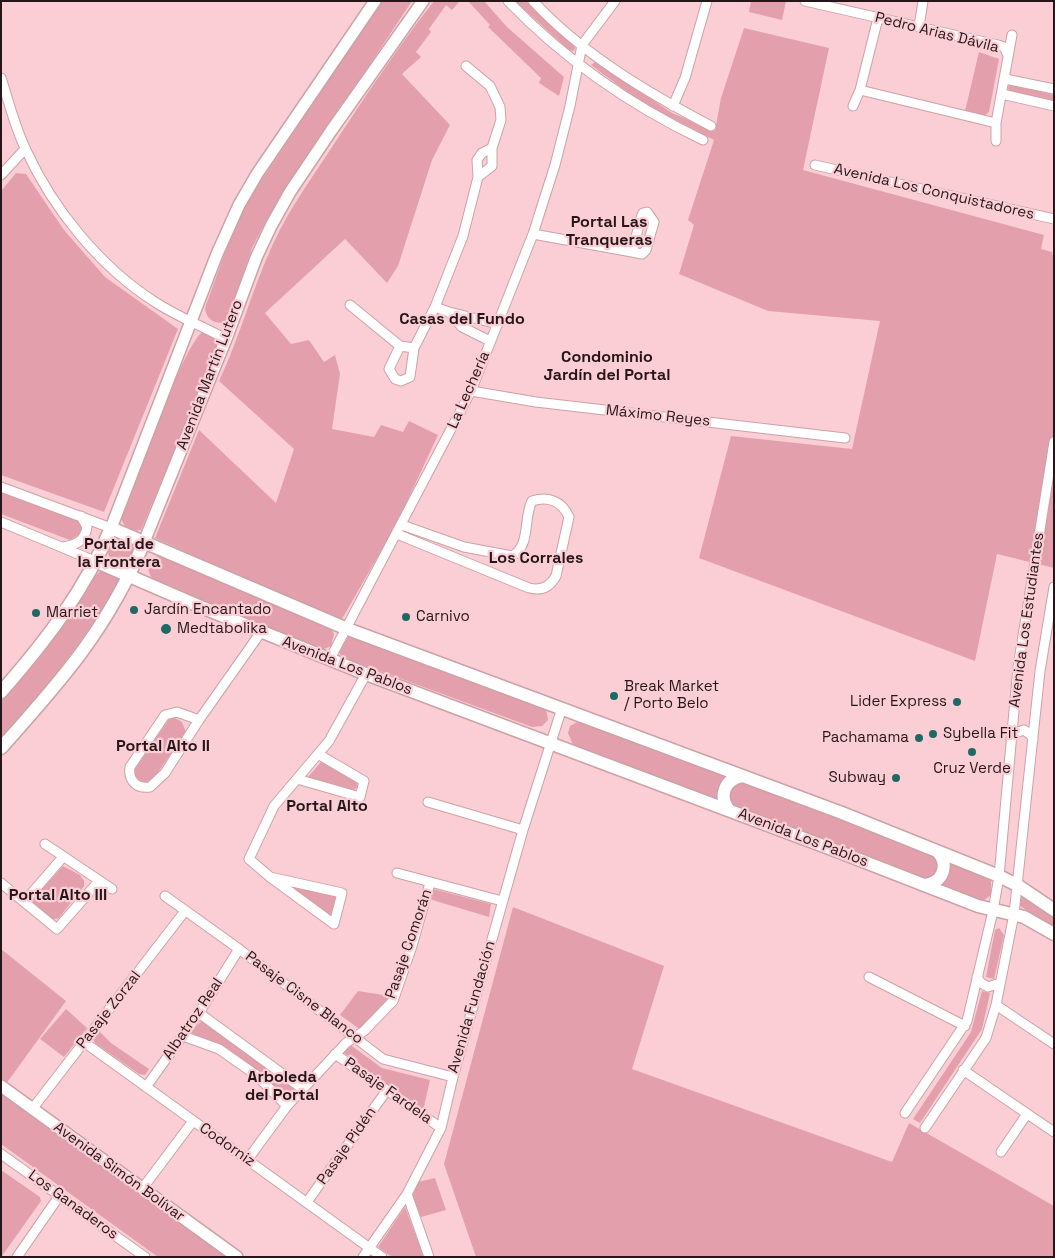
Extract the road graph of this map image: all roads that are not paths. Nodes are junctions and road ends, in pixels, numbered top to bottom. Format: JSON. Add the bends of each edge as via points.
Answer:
{"nodes":[{"id":1,"x":375,"y":1,"type":"edge"},
{"id":2,"x":423,"y":1,"type":"edge"},
{"id":3,"x":508,"y":1,"type":"edge"},
{"id":4,"x":533,"y":1,"type":"edge"},
{"id":5,"x":615,"y":1,"type":"edge"},
{"id":6,"x":707,"y":1,"type":"edge"},
{"id":7,"x":805,"y":1,"type":"edge"},
{"id":8,"x":923,"y":1,"type":"edge"},
{"id":9,"x":878,"y":18,"type":"junction"},
{"id":10,"x":919,"y":27,"type":"junction"},
{"id":11,"x":1012,"y":35,"type":"dead end"},
{"id":12,"x":582,"y":45,"type":"junction"},
{"id":13,"x":1008,"y":55,"type":"junction"},
{"id":14,"x":466,"y":66,"type":"dead end"},
{"id":15,"x":579,"y":66,"type":"junction"},
{"id":16,"x":1,"y":78,"type":"edge"},
{"id":17,"x":1005,"y":78,"type":"junction"},
{"id":18,"x":1054,"y":89,"type":"edge"},
{"id":19,"x":860,"y":90,"type":"junction"},
{"id":20,"x":1002,"y":94,"type":"junction"},
{"id":21,"x":673,"y":106,"type":"junction"},
{"id":22,"x":853,"y":106,"type":"dead end"},
{"id":23,"x":1054,"y":106,"type":"edge"},
{"id":24,"x":996,"y":123,"type":"junction"},
{"id":25,"x":711,"y":126,"type":"dead end"},
{"id":26,"x":703,"y":140,"type":"dead end"},
{"id":27,"x":996,"y":141,"type":"dead end"},
{"id":28,"x":492,"y":148,"type":"junction"},
{"id":29,"x":25,"y":150,"type":"junction"},
{"id":30,"x":815,"y":165,"type":"dead end"},
{"id":31,"x":1,"y":175,"type":"edge"},
{"id":32,"x":478,"y":177,"type":"junction"},
{"id":33,"x":1054,"y":219,"type":"edge"},
{"id":34,"x":533,"y":234,"type":"junction"},
{"id":35,"x":632,"y":252,"type":"dead end"},
{"id":36,"x":350,"y":305,"type":"dead end"},
{"id":37,"x":435,"y":307,"type":"junction"},
{"id":38,"x":449,"y":312,"type":"junction"},
{"id":39,"x":190,"y":323,"type":"junction"},
{"id":40,"x":498,"y":324,"type":"junction"},
{"id":41,"x":226,"y":339,"type":"junction"},
{"id":42,"x":490,"y":341,"type":"junction"},
{"id":43,"x":400,"y":346,"type":"junction"},
{"id":44,"x":414,"y":348,"type":"junction"},
{"id":45,"x":471,"y":391,"type":"junction"},
{"id":46,"x":845,"y":438,"type":"dead end"},
{"id":47,"x":1054,"y":442,"type":"edge"},
{"id":48,"x":1,"y":487,"type":"edge"},
{"id":49,"x":81,"y":516,"type":"junction"},
{"id":50,"x":1,"y":522,"type":"edge"},
{"id":51,"x":402,"y":525,"type":"junction"},
{"id":52,"x":110,"y":528,"type":"junction"},
{"id":53,"x":397,"y":534,"type":"junction"},
{"id":54,"x":144,"y":542,"type":"junction"},
{"id":55,"x":63,"y":547,"type":"junction"},
{"id":56,"x":486,"y":552,"type":"junction"},
{"id":57,"x":96,"y":562,"type":"junction"},
{"id":58,"x":483,"y":568,"type":"junction"},
{"id":59,"x":130,"y":575,"type":"junction"},
{"id":60,"x":1054,"y":587,"type":"edge"},
{"id":61,"x":345,"y":628,"type":"junction"},
{"id":62,"x":261,"y":632,"type":"junction"},
{"id":63,"x":330,"y":659,"type":"junction"},
{"id":64,"x":366,"y":674,"type":"junction"},
{"id":65,"x":1,"y":692,"type":"edge"},
{"id":66,"x":562,"y":708,"type":"junction"},
{"id":67,"x":199,"y":720,"type":"junction"},
{"id":68,"x":1011,"y":739,"type":"junction"},
{"id":69,"x":1033,"y":740,"type":"junction"},
{"id":70,"x":550,"y":743,"type":"junction"},
{"id":71,"x":1,"y":748,"type":"edge"},
{"id":72,"x":318,"y":754,"type":"junction"},
{"id":73,"x":742,"y":776,"type":"junction"},
{"id":74,"x":297,"y":779,"type":"junction"},
{"id":75,"x":428,"y":802,"type":"dead end"},
{"id":76,"x":729,"y":810,"type":"junction"},
{"id":77,"x":522,"y":830,"type":"junction"},
{"id":78,"x":45,"y":844,"type":"dead end"},
{"id":79,"x":937,"y":851,"type":"junction"},
{"id":80,"x":63,"y":857,"type":"junction"},
{"id":81,"x":397,"y":873,"type":"dead end"},
{"id":82,"x":999,"y":876,"type":"junction"},
{"id":83,"x":270,"y":877,"type":"junction"},
{"id":84,"x":99,"y":881,"type":"junction"},
{"id":85,"x":430,"y":883,"type":"junction"},
{"id":86,"x":1,"y":884,"type":"edge"},
{"id":87,"x":925,"y":885,"type":"junction"},
{"id":88,"x":1017,"y":885,"type":"junction"},
{"id":89,"x":112,"y":889,"type":"dead end"},
{"id":90,"x":165,"y":896,"type":"dead end"},
{"id":91,"x":502,"y":901,"type":"junction"},
{"id":92,"x":24,"y":902,"type":"junction"},
{"id":93,"x":1054,"y":910,"type":"edge"},
{"id":94,"x":185,"y":911,"type":"junction"},
{"id":95,"x":993,"y":911,"type":"junction"},
{"id":96,"x":1014,"y":914,"type":"junction"},
{"id":97,"x":1054,"y":934,"type":"edge"},
{"id":98,"x":239,"y":949,"type":"junction"},
{"id":99,"x":869,"y":977,"type":"dead end"},
{"id":100,"x":977,"y":977,"type":"junction"},
{"id":101,"x":1000,"y":983,"type":"junction"},
{"id":102,"x":996,"y":1005,"type":"junction"},
{"id":103,"x":199,"y":1013,"type":"junction"},
{"id":104,"x":964,"y":1026,"type":"junction"},
{"id":105,"x":183,"y":1036,"type":"junction"},
{"id":106,"x":355,"y":1036,"type":"junction"},
{"id":107,"x":84,"y":1042,"type":"junction"},
{"id":108,"x":1054,"y":1044,"type":"edge"},
{"id":109,"x":335,"y":1054,"type":"junction"},
{"id":110,"x":963,"y":1070,"type":"junction"},
{"id":111,"x":453,"y":1077,"type":"junction"},
{"id":112,"x":1,"y":1086,"type":"edge"},
{"id":113,"x":146,"y":1087,"type":"junction"},
{"id":114,"x":303,"y":1089,"type":"junction"},
{"id":115,"x":387,"y":1090,"type":"junction"},
{"id":116,"x":287,"y":1106,"type":"junction"},
{"id":117,"x":33,"y":1108,"type":"junction"},
{"id":118,"x":905,"y":1113,"type":"dead end"},
{"id":119,"x":1027,"y":1114,"type":"junction"},
{"id":120,"x":193,"y":1121,"type":"junction"},
{"id":121,"x":441,"y":1128,"type":"junction"},
{"id":122,"x":925,"y":1128,"type":"dead end"},
{"id":123,"x":1054,"y":1132,"type":"edge"},
{"id":124,"x":1001,"y":1152,"type":"dead end"},
{"id":125,"x":1,"y":1154,"type":"edge"},
{"id":126,"x":248,"y":1160,"type":"junction"},
{"id":127,"x":142,"y":1189,"type":"junction"},
{"id":128,"x":407,"y":1194,"type":"junction"},
{"id":129,"x":60,"y":1195,"type":"junction"},
{"id":130,"x":307,"y":1202,"type":"junction"},
{"id":131,"x":369,"y":1248,"type":"junction"},
{"id":132,"x":17,"y":1257,"type":"edge"},
{"id":133,"x":145,"y":1257,"type":"edge"},
{"id":134,"x":237,"y":1257,"type":"edge"},
{"id":135,"x":363,"y":1257,"type":"edge"},
{"id":136,"x":382,"y":1257,"type":"edge"},
{"id":137,"x":429,"y":1257,"type":"edge"}],
"edges":[{"from":1,"to":39,"type":"street","via":[[248,189],[224,238]]},
{"from":2,"to":41,"type":"street","name":"Avenida Martín Lutero","via":[[280,209],[256,258]]},
{"from":3,"to":15,"type":"street"},
{"from":4,"to":12,"type":"street"},
{"from":5,"to":12,"type":"street"},
{"from":6,"to":21,"type":"street","via":[[685,78]]},
{"from":7,"to":9,"type":"street","name":"Pedro Arias Dávila"},
{"from":8,"to":10,"type":"street"},
{"from":9,"to":10,"type":"street","name":"Pedro Arias Dávila"},
{"from":9,"to":19,"type":"street"},
{"from":10,"to":13,"type":"street","name":"Pedro Arias Dávila","via":[[1000,46]]},
{"from":11,"to":13,"type":"street"},
{"from":12,"to":15,"type":"street","name":"La Lechería"},
{"from":12,"to":21,"type":"street"},
{"from":13,"to":17,"type":"street"},
{"from":14,"to":28,"type":"street","via":[[482,78],[496,96],[501,120]]},
{"from":15,"to":26,"type":"street","via":[[644,110]]},
{"from":15,"to":34,"type":"street","name":"La Lechería","via":[[555,165]]},
{"from":16,"to":29,"type":"street"},
{"from":17,"to":18,"type":"street"},
{"from":17,"to":20,"type":"street"},
{"from":19,"to":22,"type":"street"},
{"from":19,"to":24,"type":"street"},
{"from":20,"to":23,"type":"street"},
{"from":20,"to":24,"type":"street"},
{"from":21,"to":25,"type":"street"},
{"from":24,"to":27,"type":"street"},
{"from":28,"to":32,"type":"street","via":[[492,166]]},
{"from":28,"to":32,"type":"street","via":[[478,158]]},
{"from":29,"to":31,"type":"street"},
{"from":29,"to":39,"type":"street","via":[[60,209],[115,273]]},
{"from":30,"to":33,"type":"street","name":"Avenida Los Conquistadores"},
{"from":32,"to":37,"type":"street","via":[[463,236]]},
{"from":34,"to":35,"type":"street"},
{"from":34,"to":40,"type":"street","name":"La Lechería"},
{"from":36,"to":43,"type":"street"},
{"from":37,"to":38,"type":"street"},
{"from":37,"to":44,"type":"street"},
{"from":38,"to":40,"type":"street"},
{"from":38,"to":42,"type":"street","via":[[462,327]]},
{"from":39,"to":41,"type":"street"},
{"from":39,"to":52,"type":"street"},
{"from":40,"to":42,"type":"street","name":"La Lechería"},
{"from":41,"to":54,"type":"street","name":"Avenida Martín Lutero"},
{"from":42,"to":45,"type":"street","name":"La Lechería"},
{"from":43,"to":44,"type":"street"},
{"from":43,"to":44,"type":"street","via":[[389,369],[392,376],[401,381],[410,377]]},
{"from":45,"to":46,"type":"street","name":"Máximo Reyes","via":[[536,402]]},
{"from":45,"to":51,"type":"street","name":"La Lechería"},
{"from":47,"to":68,"type":"street","name":"Avenida Los Estudiantes","via":[[1018,667]]},
{"from":48,"to":49,"type":"street"},
{"from":49,"to":52,"type":"street"},
{"from":49,"to":55,"type":"street","via":[[87,527],[84,537],[74,545]]},
{"from":50,"to":55,"type":"street","name":"Avenida Los Pablos"},
{"from":51,"to":53,"type":"street","name":"La Lechería"},
{"from":51,"to":56,"type":"street","via":[[443,541]]},
{"from":52,"to":54,"type":"main road"},
{"from":52,"to":57,"type":"main road"},
{"from":53,"to":58,"type":"street"},
{"from":53,"to":61,"type":"street","name":"La Lechería"},
{"from":54,"to":59,"type":"main road","name":"Avenida Martín Lutero"},
{"from":54,"to":61,"type":"main road"},
{"from":55,"to":57,"type":"street","name":"Avenida Los Pablos"},
{"from":56,"to":58,"type":"street"},
{"from":56,"to":58,"type":"street","via":[[512,556],[518,553],[523,546],[532,501],[554,501],[569,517],[557,571],[550,584],[542,589],[533,589]]},
{"from":57,"to":59,"type":"main road","name":"Avenida Los Pablos"},
{"from":57,"to":65,"type":"main road","via":[[60,620]]},
{"from":59,"to":62,"type":"main road","name":"Avenida Los Pablos"},
{"from":59,"to":71,"type":"main road","name":"Avenida Martín Lutero","via":[[79,658]]},
{"from":60,"to":69,"type":"street","name":"Avenida Los Estudiantes"},
{"from":61,"to":63,"type":"street","name":"La Lechería"},
{"from":61,"to":66,"type":"main road"},
{"from":62,"to":63,"type":"main road","name":"Avenida Los Pablos"},
{"from":62,"to":67,"type":"street"},
{"from":63,"to":64,"type":"main road","name":"Avenida Los Pablos"},
{"from":64,"to":70,"type":"main road","name":"Avenida Los Pablos"},
{"from":64,"to":72,"type":"street","via":[[329,741]]},
{"from":66,"to":70,"type":"street"},
{"from":66,"to":73,"type":"main road"},
{"from":67,"to":67,"type":"street","via":[[177,712],[165,715],[130,767],[134,783],[141,788],[154,786]]},
{"from":68,"to":69,"type":"street","via":[[1024,730],[1031,734]]},
{"from":68,"to":82,"type":"street","name":"Avenida Los Estudiantes"},
{"from":69,"to":88,"type":"street","name":"Avenida Los Estudiantes"},
{"from":70,"to":76,"type":"main road","name":"Avenida Los Pablos"},
{"from":70,"to":77,"type":"street","name":"Avenida Fundación"},
{"from":72,"to":74,"type":"street"},
{"from":72,"to":74,"type":"street","via":[[364,781],[360,797]]},
{"from":73,"to":76,"type":"main road","via":[[730,781],[725,788],[723,798]]},
{"from":73,"to":79,"type":"main road"},
{"from":74,"to":83,"type":"street","via":[[274,806],[250,860]]},
{"from":75,"to":77,"type":"street"},
{"from":76,"to":87,"type":"main road","name":"Avenida Los Pablos"},
{"from":77,"to":91,"type":"street","name":"Avenida Fundación"},
{"from":78,"to":80,"type":"street"},
{"from":79,"to":82,"type":"main road"},
{"from":79,"to":87,"type":"main road","via":[[944,863],[943,873],[938,880]]},
{"from":80,"to":84,"type":"street"},
{"from":80,"to":92,"type":"street"},
{"from":81,"to":85,"type":"street"},
{"from":82,"to":88,"type":"main road"},
{"from":82,"to":95,"type":"street","name":"Avenida Los Estudiantes"},
{"from":83,"to":83,"type":"street","via":[[342,893],[334,924],[294,895]]},
{"from":84,"to":89,"type":"street"},
{"from":84,"to":92,"type":"street","via":[[57,929]]},
{"from":85,"to":91,"type":"street"},
{"from":85,"to":106,"type":"street","name":"Pasaje Comorán","via":[[392,1000],[364,1031]]},
{"from":86,"to":92,"type":"street"},
{"from":87,"to":95,"type":"main road","name":"Avenida Los Pablos"},
{"from":88,"to":93,"type":"main road"},
{"from":88,"to":96,"type":"street","name":"Avenida Los Estudiantes"},
{"from":90,"to":94,"type":"street","name":"Pasaje Cisne Blanco"},
{"from":91,"to":111,"type":"street","name":"Avenida Fundación"},
{"from":94,"to":98,"type":"street","name":"Pasaje Cisne Blanco"},
{"from":94,"to":107,"type":"street","name":"Pasaje Zorzal"},
{"from":95,"to":96,"type":"main road","name":"Avenida Los Pablos"},
{"from":95,"to":100,"type":"street","name":"Avenida Los Estudiantes"},
{"from":96,"to":97,"type":"main road","name":"Avenida Los Pablos"},
{"from":96,"to":101,"type":"street","name":"Avenida Los Estudiantes"},
{"from":98,"to":103,"type":"street","name":"Albatroz Real"},
{"from":98,"to":106,"type":"street","name":"Pasaje Cisne Blanco"},
{"from":99,"to":104,"type":"street"},
{"from":100,"to":101,"type":"street","via":[[988,987]]},
{"from":100,"to":104,"type":"street","name":"Avenida Los Estudiantes"},
{"from":101,"to":102,"type":"street","name":"Avenida Los Estudiantes"},
{"from":102,"to":108,"type":"street"},
{"from":102,"to":110,"type":"street","name":"Avenida Los Estudiantes","via":[[986,1038]]},
{"from":103,"to":105,"type":"street","name":"Albatroz Real"},
{"from":103,"to":114,"type":"street"},
{"from":104,"to":118,"type":"street","name":"Avenida Los Estudiantes"},
{"from":105,"to":113,"type":"street","name":"Albatroz Real"},
{"from":105,"to":116,"type":"street","via":[[219,1049],[256,1075]]},
{"from":106,"to":109,"type":"street","name":"Pasaje Comorán"},
{"from":106,"to":111,"type":"street","name":"Pasaje Cisne Blanco","via":[[383,1059]]},
{"from":107,"to":113,"type":"street","name":"Codorniz"},
{"from":107,"to":117,"type":"street","name":"Pasaje Zorzal"},
{"from":109,"to":114,"type":"street","name":"Pasaje Comorán"},
{"from":109,"to":115,"type":"street","name":"Pasaje Fardela"},
{"from":110,"to":119,"type":"street"},
{"from":110,"to":122,"type":"street","name":"Avenida Los Estudiantes"},
{"from":111,"to":121,"type":"street","name":"Avenida Fundación"},
{"from":112,"to":117,"type":"street","name":"Avenida Simón Bolívar"},
{"from":113,"to":120,"type":"street","name":"Codorniz"},
{"from":114,"to":116,"type":"street","name":"Pasaje Comorán"},
{"from":115,"to":121,"type":"street","name":"Pasaje Fardela"},
{"from":115,"to":130,"type":"street","name":"Pasaje Pidén"},
{"from":116,"to":126,"type":"street","name":"Pasaje Comorán"},
{"from":117,"to":127,"type":"street","name":"Avenida Simón Bolívar"},
{"from":119,"to":123,"type":"street"},
{"from":119,"to":124,"type":"street"},
{"from":120,"to":126,"type":"street","name":"Codorniz"},
{"from":120,"to":127,"type":"street"},
{"from":121,"to":128,"type":"street","name":"Avenida Fundación"},
{"from":125,"to":129,"type":"street","name":"Los Ganaderos"},
{"from":126,"to":130,"type":"street","name":"Codorniz"},
{"from":127,"to":134,"type":"street","name":"Avenida Simón Bolívar"},
{"from":128,"to":131,"type":"street","name":"Avenida Fundación"},
{"from":128,"to":137,"type":"street"},
{"from":129,"to":132,"type":"street"},
{"from":129,"to":133,"type":"street","name":"Los Ganaderos"},
{"from":130,"to":131,"type":"street","name":"Codorniz"},
{"from":131,"to":135,"type":"street","name":"Avenida Fundación"},
{"from":131,"to":136,"type":"street","name":"Codorniz"}]}
